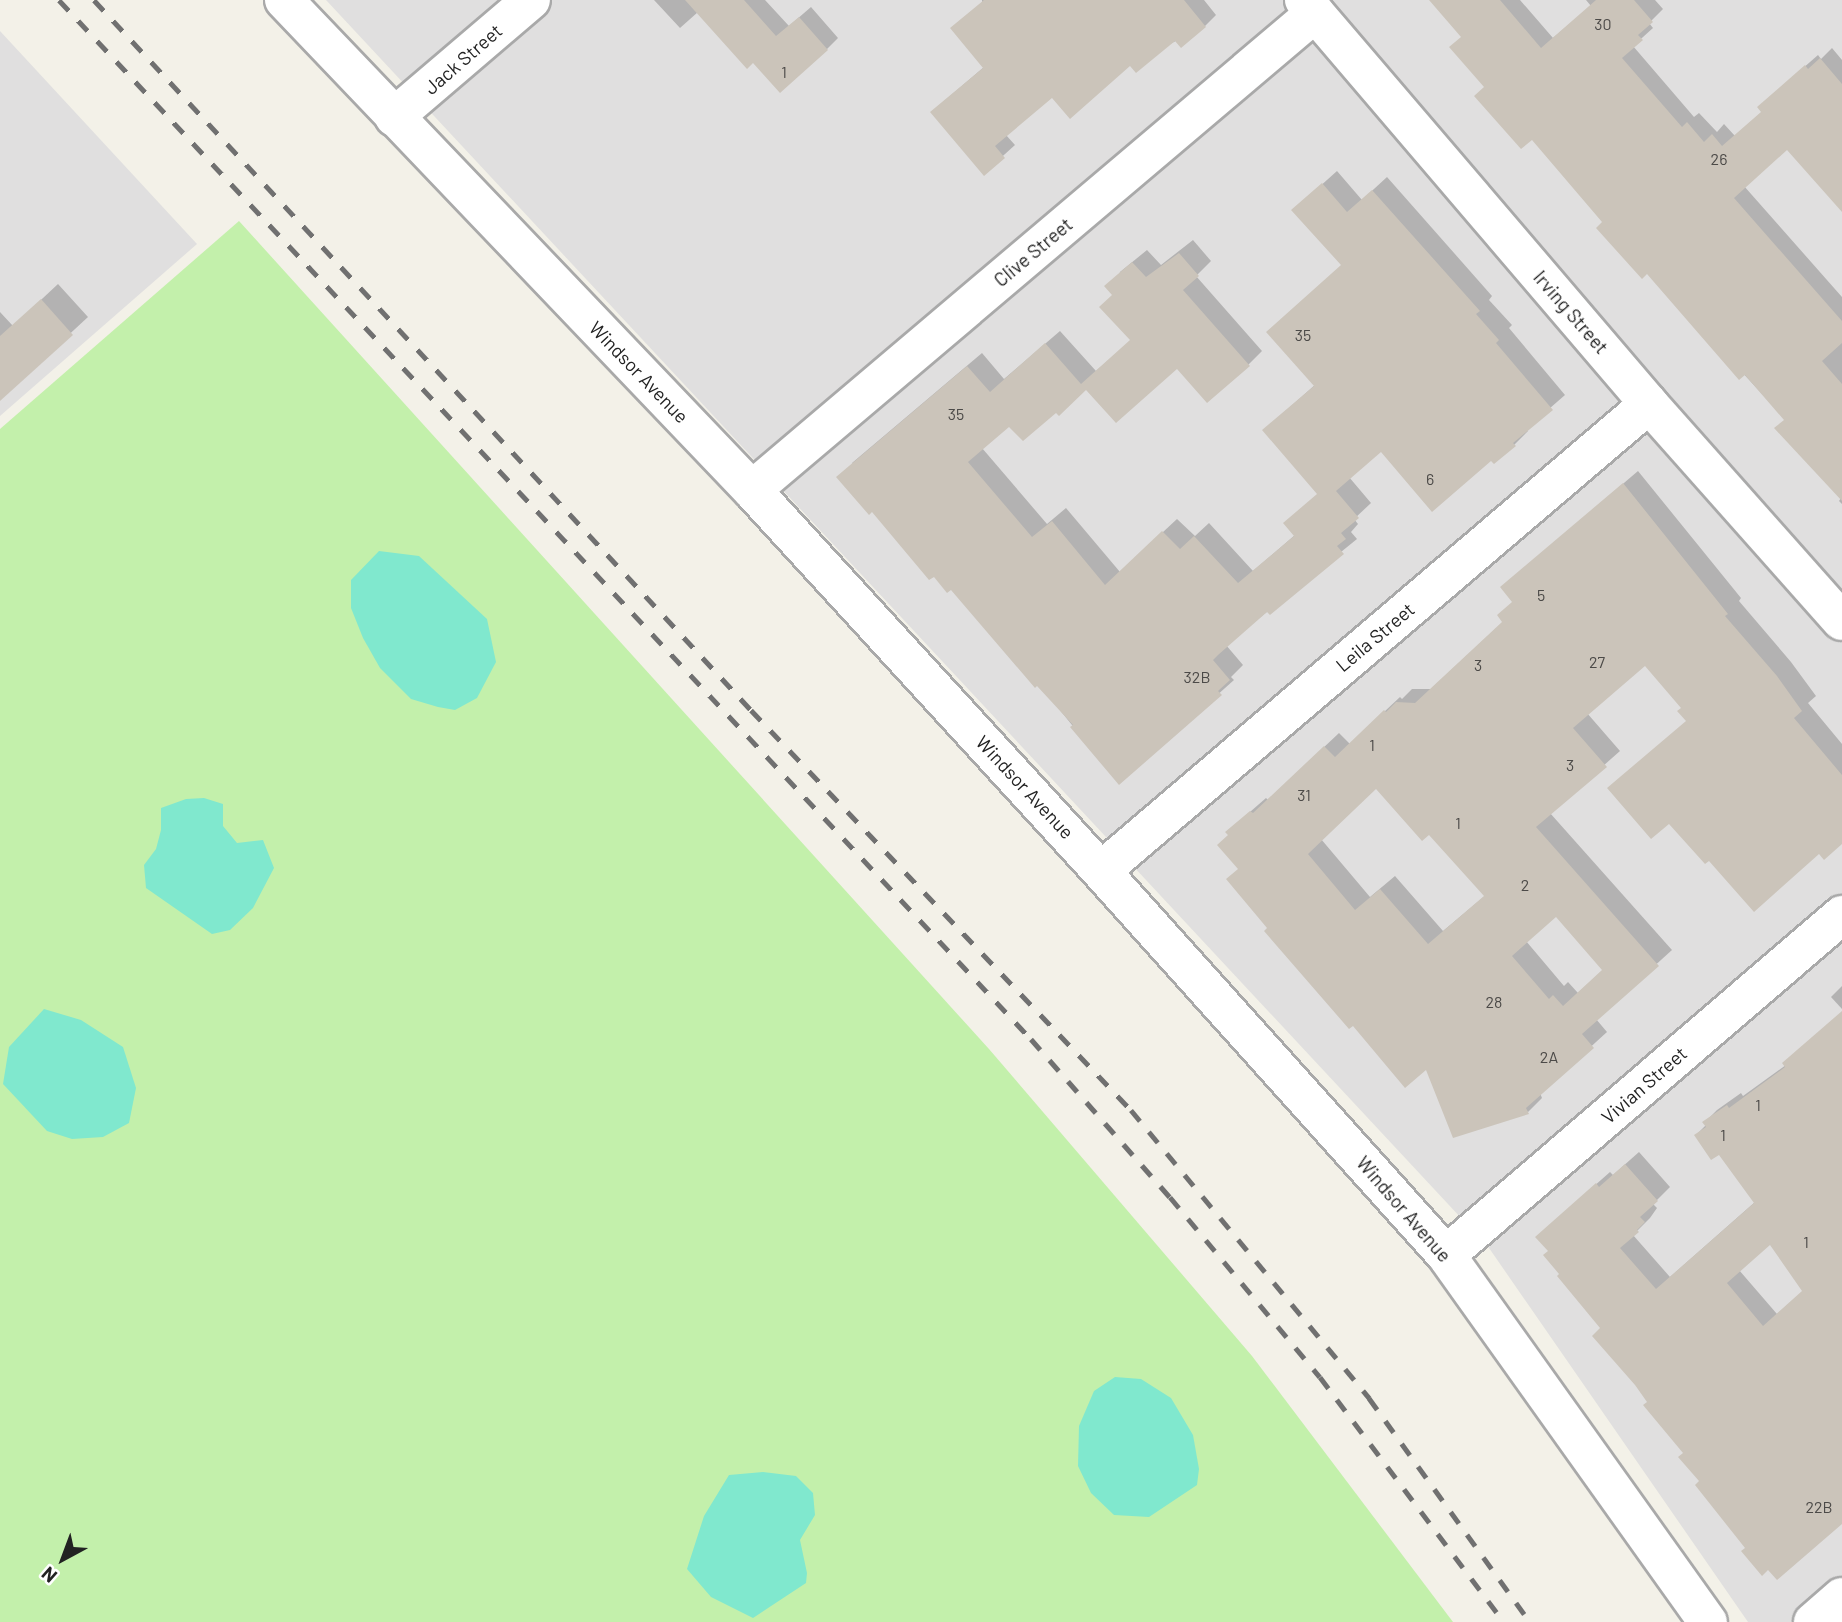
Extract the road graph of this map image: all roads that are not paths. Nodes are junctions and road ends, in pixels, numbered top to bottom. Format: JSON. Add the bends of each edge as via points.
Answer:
{"nodes":[{"id":1,"x":284,"y":0,"type":"edge"},
{"id":2,"x":531,"y":0,"type":"edge"},
{"id":3,"x":1309,"y":6,"type":"edge"},
{"id":4,"x":394,"y":117,"type":"junction"},
{"id":5,"x":1649,"y":404,"type":"junction"},
{"id":6,"x":752,"y":490,"type":"junction"},
{"id":7,"x":1842,"y":621,"type":"edge"},
{"id":8,"x":1101,"y":871,"type":"junction"},
{"id":9,"x":1842,"y":915,"type":"edge"},
{"id":10,"x":1446,"y":1255,"type":"junction"},
{"id":11,"x":1842,"y":1597,"type":"edge"},
{"id":12,"x":1708,"y":1622,"type":"edge"},
{"id":13,"x":1813,"y":1622,"type":"edge"}],
"edges":[{"from":1,"to":4,"type":"street","name":"Windsor Avenue"},
{"from":2,"to":4,"type":"street","name":"Jack Street"},
{"from":3,"to":5,"type":"street","name":"Irving Street"},
{"from":3,"to":6,"type":"street","name":"Clive Street"},
{"from":4,"to":6,"type":"street","name":"Windsor Avenue"},
{"from":5,"to":7,"type":"street","name":"Irving Street"},
{"from":5,"to":8,"type":"street","name":"Leila Street"},
{"from":6,"to":8,"type":"street","name":"Windsor Avenue"},
{"from":8,"to":10,"type":"street","name":"Windsor Avenue"},
{"from":9,"to":10,"type":"street","name":"Vivian Street"},
{"from":10,"to":12,"type":"street","name":"Windsor Avenue"},
{"from":11,"to":13,"type":"street"}]}
